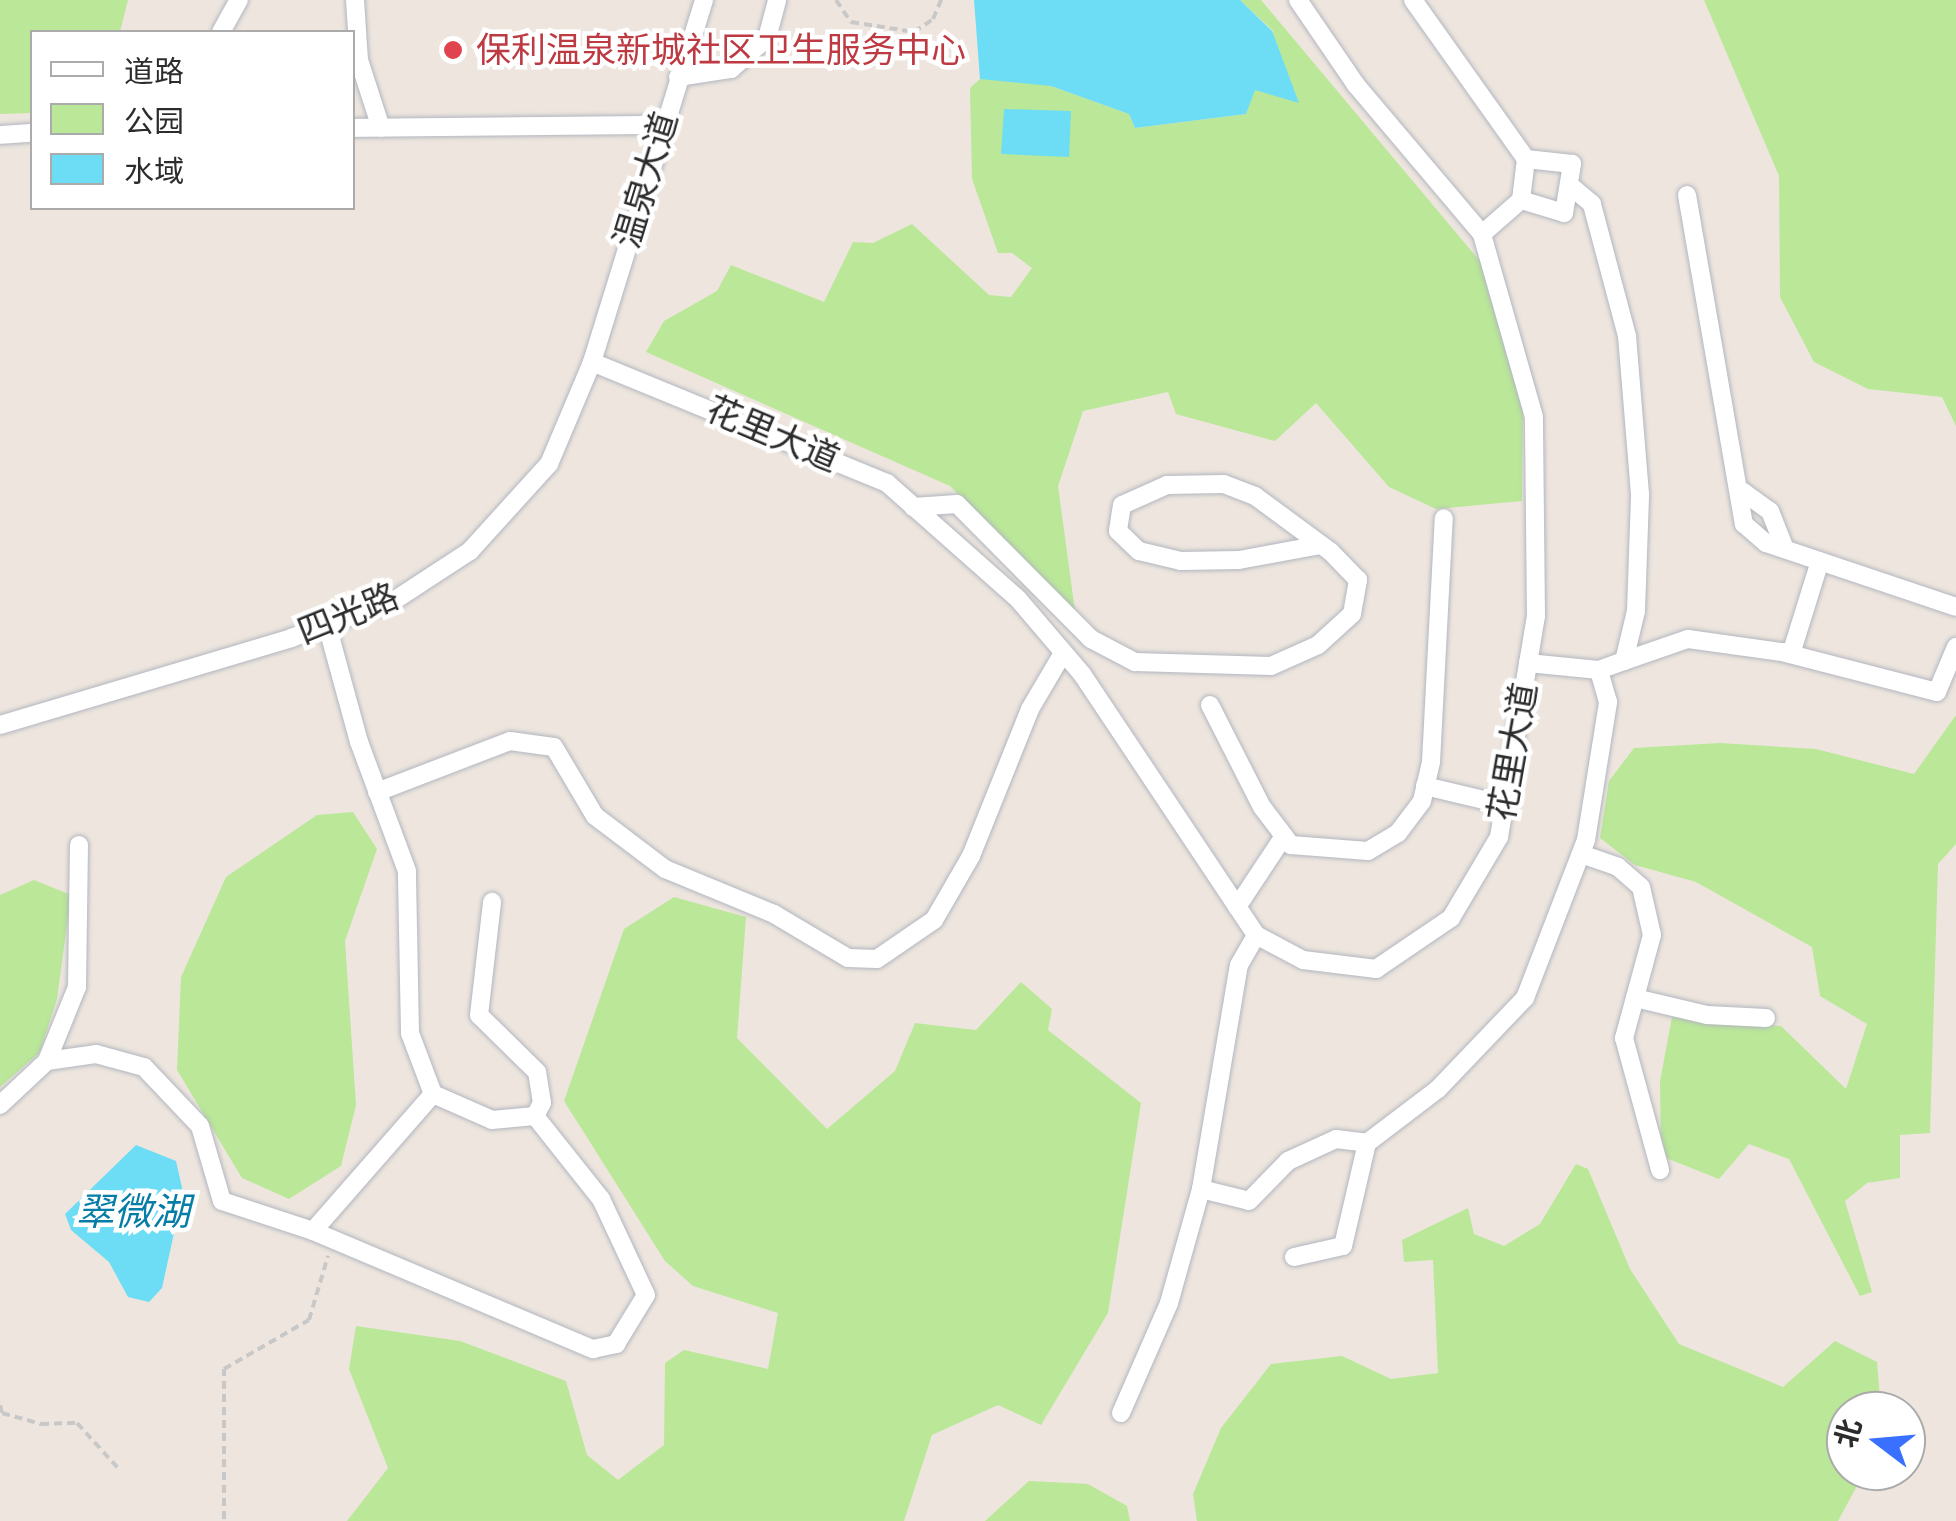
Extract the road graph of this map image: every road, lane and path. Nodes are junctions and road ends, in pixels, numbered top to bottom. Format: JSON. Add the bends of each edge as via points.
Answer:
{"nodes":[{"id":1,"x":239,"y":0,"type":"edge"},
{"id":2,"x":355,"y":0,"type":"edge"},
{"id":3,"x":704,"y":0,"type":"edge"},
{"id":4,"x":778,"y":0,"type":"edge"},
{"id":5,"x":836,"y":0,"type":"edge"},
{"id":6,"x":941,"y":0,"type":"edge"},
{"id":7,"x":1298,"y":0,"type":"edge"},
{"id":8,"x":1413,"y":0,"type":"edge"},
{"id":9,"x":222,"y":30,"type":"edge"},
{"id":10,"x":678,"y":77,"type":"junction"},
{"id":11,"x":662,"y":125,"type":"junction"},
{"id":12,"x":355,"y":128,"type":"edge"},
{"id":13,"x":381,"y":128,"type":"junction"},
{"id":14,"x":30,"y":134,"type":"edge"},
{"id":15,"x":0,"y":135,"type":"edge"},
{"id":16,"x":1526,"y":159,"type":"junction"},
{"id":17,"x":1568,"y":185,"type":"junction"},
{"id":18,"x":1687,"y":195,"type":"dead end"},
{"id":19,"x":1521,"y":200,"type":"junction"},
{"id":20,"x":1482,"y":234,"type":"junction"},
{"id":21,"x":592,"y":362,"type":"junction"},
{"id":22,"x":1742,"y":491,"type":"junction"},
{"id":23,"x":913,"y":507,"type":"junction"},
{"id":24,"x":1444,"y":518,"type":"dead end"},
{"id":25,"x":1320,"y":545,"type":"junction"},
{"id":26,"x":1784,"y":549,"type":"junction"},
{"id":27,"x":1820,"y":561,"type":"junction"},
{"id":28,"x":1956,"y":608,"type":"edge"},
{"id":29,"x":328,"y":625,"type":"junction"},
{"id":30,"x":1956,"y":647,"type":"edge"},
{"id":31,"x":1064,"y":653,"type":"junction"},
{"id":32,"x":1791,"y":654,"type":"junction"},
{"id":33,"x":1624,"y":661,"type":"junction"},
{"id":34,"x":1528,"y":663,"type":"junction"},
{"id":35,"x":1599,"y":670,"type":"junction"},
{"id":36,"x":1210,"y":706,"type":"dead end"},
{"id":37,"x":0,"y":725,"type":"edge"},
{"id":38,"x":1425,"y":786,"type":"junction"},
{"id":39,"x":378,"y":792,"type":"junction"},
{"id":40,"x":1505,"y":805,"type":"junction"},
{"id":41,"x":1284,"y":836,"type":"junction"},
{"id":42,"x":79,"y":845,"type":"dead end"},
{"id":43,"x":1580,"y":854,"type":"junction"},
{"id":44,"x":492,"y":902,"type":"dead end"},
{"id":45,"x":1237,"y":907,"type":"junction"},
{"id":46,"x":1256,"y":935,"type":"junction"},
{"id":47,"x":1635,"y":998,"type":"junction"},
{"id":48,"x":1766,"y":1018,"type":"dead end"},
{"id":49,"x":48,"y":1061,"type":"junction"},
{"id":50,"x":432,"y":1094,"type":"junction"},
{"id":51,"x":0,"y":1105,"type":"edge"},
{"id":52,"x":535,"y":1116,"type":"junction"},
{"id":53,"x":1367,"y":1143,"type":"junction"},
{"id":54,"x":1660,"y":1170,"type":"dead end"},
{"id":55,"x":1200,"y":1189,"type":"junction"},
{"id":56,"x":313,"y":1231,"type":"junction"},
{"id":57,"x":334,"y":1240,"type":"junction"},
{"id":58,"x":1294,"y":1257,"type":"dead end"},
{"id":59,"x":0,"y":1405,"type":"edge"},
{"id":60,"x":1121,"y":1413,"type":"dead end"},
{"id":61,"x":118,"y":1468,"type":"dead end"},
{"id":62,"x":224,"y":1519,"type":"edge"}],
"edges":[{"from":1,"to":9,"type":"street"},
{"from":2,"to":13,"type":"street","via":[[359,60]]},
{"from":3,"to":10,"type":"street","name":"温泉大道"},
{"from":4,"to":10,"type":"street","via":[[766,38],[731,69]]},
{"from":5,"to":6,"type":"path","via":[[850,22],[914,32],[934,20]]},
{"from":7,"to":20,"type":"street","name":"花里大道","via":[[1356,85]]},
{"from":8,"to":16,"type":"street"},
{"from":10,"to":11,"type":"street","name":"温泉大道"},
{"from":11,"to":13,"type":"street"},
{"from":11,"to":21,"type":"street","name":"温泉大道"},
{"from":12,"to":13,"type":"street"},
{"from":14,"to":15,"type":"street"},
{"from":16,"to":17,"type":"street","via":[[1572,164]]},
{"from":16,"to":19,"type":"street"},
{"from":17,"to":19,"type":"street","via":[[1564,213]]},
{"from":17,"to":33,"type":"street","via":[[1592,204],[1627,336],[1640,494],[1636,611]]},
{"from":18,"to":22,"type":"street"},
{"from":19,"to":20,"type":"street"},
{"from":20,"to":34,"type":"street","name":"花里大道","via":[[1534,417],[1536,616]]},
{"from":21,"to":23,"type":"street","name":"花里大道","via":[[887,483]]},
{"from":21,"to":29,"type":"street","name":"四光路","via":[[549,464],[470,551],[395,600]]},
{"from":22,"to":26,"type":"street","via":[[1770,511]]},
{"from":22,"to":26,"type":"street","via":[[1744,524]]},
{"from":23,"to":25,"type":"street","via":[[957,504],[1091,639],[1134,662],[1271,666],[1318,645],[1352,614],[1358,580]]},
{"from":23,"to":31,"type":"street","name":"花里大道","via":[[1018,599]]},
{"from":24,"to":38,"type":"street"},
{"from":25,"to":25,"type":"street","via":[[1254,496],[1224,484],[1167,485],[1122,505],[1118,530],[1139,551],[1181,561],[1238,560]]},
{"from":26,"to":27,"type":"street"},
{"from":27,"to":28,"type":"street"},
{"from":27,"to":32,"type":"street"},
{"from":29,"to":37,"type":"street","name":"四光路"},
{"from":29,"to":39,"type":"street"},
{"from":30,"to":32,"type":"street","via":[[1937,692]]},
{"from":31,"to":39,"type":"street","via":[[1030,709],[970,856],[934,920],[877,959],[848,958],[774,914],[666,869],[595,816],[554,748],[510,741]]},
{"from":31,"to":45,"type":"street","name":"花里大道"},
{"from":32,"to":33,"type":"street","via":[[1688,638]]},
{"from":33,"to":35,"type":"street"},
{"from":34,"to":35,"type":"street"},
{"from":34,"to":40,"type":"street","name":"花里大道"},
{"from":35,"to":43,"type":"street","via":[[1608,702]]},
{"from":36,"to":41,"type":"street"},
{"from":38,"to":40,"type":"street"},
{"from":38,"to":41,"type":"street","via":[[1398,833],[1368,852],[1292,845]]},
{"from":39,"to":50,"type":"street","via":[[407,871],[410,1033]]},
{"from":40,"to":46,"type":"street","name":"花里大道","via":[[1499,837],[1451,918],[1376,969],[1303,960]]},
{"from":41,"to":45,"type":"street"},
{"from":42,"to":49,"type":"street","via":[[76,987]]},
{"from":43,"to":47,"type":"street","via":[[1618,867],[1641,887],[1652,935]]},
{"from":43,"to":53,"type":"street","via":[[1526,998],[1438,1089]]},
{"from":44,"to":52,"type":"street","via":[[479,1015],[537,1072],[542,1103]]},
{"from":45,"to":46,"type":"street","name":"花里大道"},
{"from":46,"to":55,"type":"street","via":[[1239,964]]},
{"from":47,"to":48,"type":"street","via":[[1707,1015]]},
{"from":47,"to":54,"type":"street","via":[[1624,1038]]},
{"from":49,"to":51,"type":"street"},
{"from":49,"to":56,"type":"street","via":[[96,1054],[144,1066],[200,1126],[222,1200]]},
{"from":50,"to":52,"type":"street","via":[[492,1120]]},
{"from":50,"to":56,"type":"street"},
{"from":52,"to":57,"type":"street","via":[[602,1199],[646,1295],[616,1344],[593,1349]]},
{"from":53,"to":55,"type":"street","via":[[1336,1138],[1288,1160],[1249,1200]]},
{"from":53,"to":58,"type":"street","via":[[1343,1246]]},
{"from":55,"to":60,"type":"street","via":[[1169,1302]]},
{"from":56,"to":57,"type":"street"},
{"from":57,"to":62,"type":"path","via":[[309,1320],[224,1369]]},
{"from":59,"to":61,"type":"path","via":[[2,1413],[41,1424],[77,1423]]}]}
